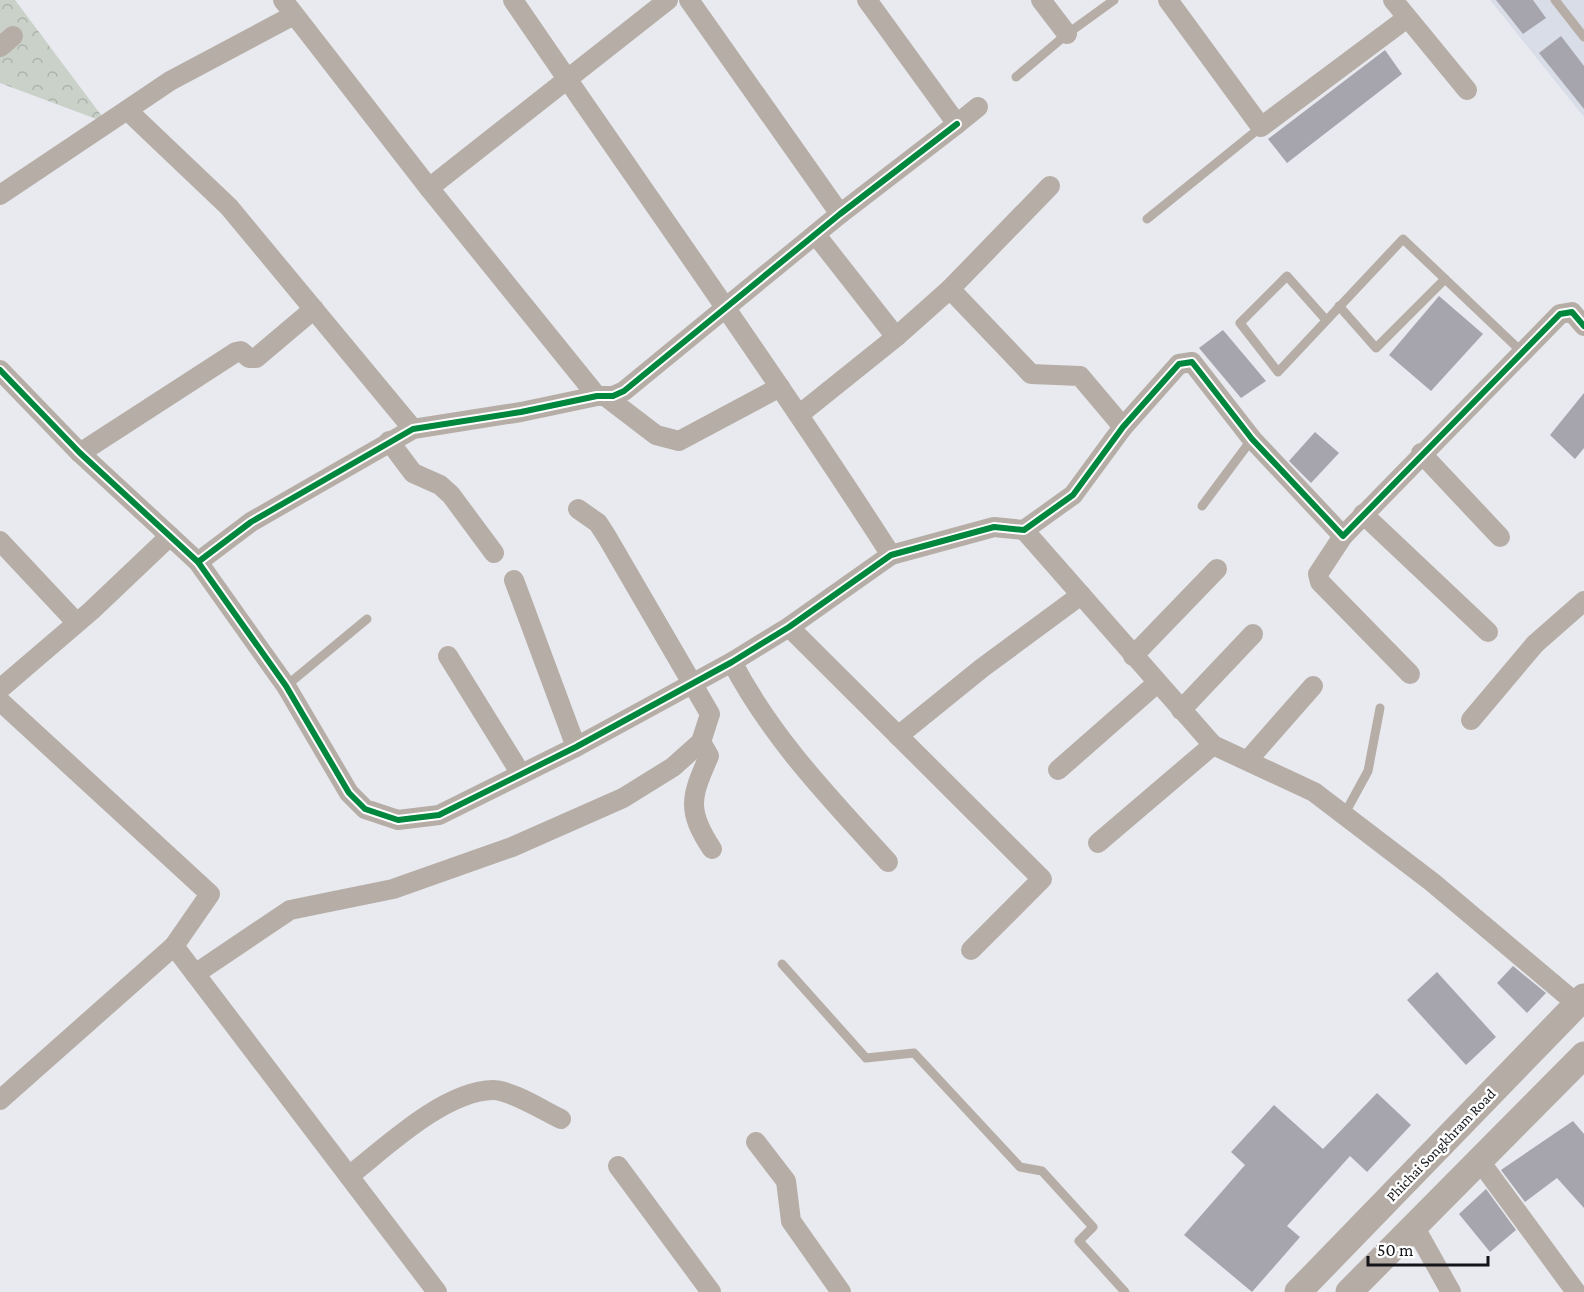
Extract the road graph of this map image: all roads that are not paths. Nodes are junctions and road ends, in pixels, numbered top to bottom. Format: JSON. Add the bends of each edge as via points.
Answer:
{"nodes":[{"id":1,"x":513,"y":0,"type":"edge"},
{"id":2,"x":668,"y":0,"type":"edge"},
{"id":3,"x":689,"y":0,"type":"edge"},
{"id":4,"x":867,"y":0,"type":"edge"},
{"id":5,"x":1041,"y":0,"type":"edge"},
{"id":6,"x":1114,"y":0,"type":"edge"},
{"id":7,"x":1168,"y":0,"type":"edge"},
{"id":8,"x":1393,"y":0,"type":"edge"},
{"id":9,"x":1555,"y":0,"type":"edge"},
{"id":10,"x":289,"y":8,"type":"edge"},
{"id":11,"x":1407,"y":18,"type":"junction"},
{"id":12,"x":1067,"y":34,"type":"junction"},
{"id":13,"x":1584,"y":38,"type":"edge"},
{"id":14,"x":1016,"y":77,"type":"dead end"},
{"id":15,"x":567,"y":79,"type":"junction"},
{"id":16,"x":1467,"y":90,"type":"dead end"},
{"id":17,"x":978,"y":107,"type":"dead end"},
{"id":18,"x":127,"y":110,"type":"junction"},
{"id":19,"x":957,"y":124,"type":"junction"},
{"id":20,"x":1261,"y":127,"type":"junction"},
{"id":21,"x":1050,"y":186,"type":"dead end"},
{"id":22,"x":429,"y":188,"type":"junction"},
{"id":23,"x":0,"y":195,"type":"edge"},
{"id":24,"x":840,"y":214,"type":"junction"},
{"id":25,"x":1147,"y":219,"type":"dead end"},
{"id":26,"x":816,"y":234,"type":"junction"},
{"id":27,"x":1445,"y":279,"type":"junction"},
{"id":28,"x":950,"y":289,"type":"junction"},
{"id":29,"x":1339,"y":306,"type":"junction"},
{"id":30,"x":723,"y":308,"type":"junction"},
{"id":31,"x":314,"y":309,"type":"junction"},
{"id":32,"x":1326,"y":320,"type":"junction"},
{"id":33,"x":1584,"y":326,"type":"edge"},
{"id":34,"x":896,"y":337,"type":"junction"},
{"id":35,"x":1523,"y":353,"type":"junction"},
{"id":36,"x":0,"y":370,"type":"edge"},
{"id":37,"x":780,"y":387,"type":"junction"},
{"id":38,"x":601,"y":396,"type":"junction"},
{"id":39,"x":800,"y":414,"type":"junction"},
{"id":40,"x":1124,"y":427,"type":"junction"},
{"id":41,"x":413,"y":429,"type":"junction"},
{"id":42,"x":1252,"y":439,"type":"junction"},
{"id":43,"x":389,"y":441,"type":"junction"},
{"id":44,"x":80,"y":453,"type":"junction"},
{"id":45,"x":1421,"y":453,"type":"junction"},
{"id":46,"x":1202,"y":506,"type":"dead end"},
{"id":47,"x":578,"y":509,"type":"dead end"},
{"id":48,"x":1363,"y":514,"type":"junction"},
{"id":49,"x":1024,"y":530,"type":"junction"},
{"id":50,"x":170,"y":536,"type":"junction"},
{"id":51,"x":1343,"y":536,"type":"junction"},
{"id":52,"x":1500,"y":537,"type":"dead end"},
{"id":53,"x":0,"y":541,"type":"edge"},
{"id":54,"x":494,"y":553,"type":"dead end"},
{"id":55,"x":891,"y":555,"type":"junction"},
{"id":56,"x":198,"y":561,"type":"junction"},
{"id":57,"x":1217,"y":568,"type":"dead end"},
{"id":58,"x":514,"y":580,"type":"dead end"},
{"id":59,"x":1081,"y":595,"type":"junction"},
{"id":60,"x":1584,"y":601,"type":"edge"},
{"id":61,"x":367,"y":619,"type":"dead end"},
{"id":62,"x":76,"y":622,"type":"junction"},
{"id":63,"x":789,"y":627,"type":"junction"},
{"id":64,"x":1488,"y":632,"type":"dead end"},
{"id":65,"x":1253,"y":634,"type":"dead end"},
{"id":66,"x":448,"y":656,"type":"dead end"},
{"id":67,"x":1133,"y":656,"type":"junction"},
{"id":68,"x":732,"y":662,"type":"junction"},
{"id":69,"x":1410,"y":674,"type":"dead end"},
{"id":70,"x":1156,"y":684,"type":"junction"},
{"id":71,"x":692,"y":685,"type":"junction"},
{"id":72,"x":286,"y":686,"type":"junction"},
{"id":73,"x":1313,"y":686,"type":"dead end"},
{"id":74,"x":0,"y":689,"type":"edge"},
{"id":75,"x":0,"y":701,"type":"edge"},
{"id":76,"x":1380,"y":708,"type":"dead end"},
{"id":77,"x":1181,"y":710,"type":"junction"},
{"id":78,"x":1471,"y":720,"type":"dead end"},
{"id":79,"x":898,"y":736,"type":"junction"},
{"id":80,"x":701,"y":742,"type":"junction"},
{"id":81,"x":1213,"y":745,"type":"junction"},
{"id":82,"x":576,"y":747,"type":"junction"},
{"id":83,"x":1248,"y":760,"type":"junction"},
{"id":84,"x":1058,"y":770,"type":"dead end"},
{"id":85,"x":521,"y":774,"type":"junction"},
{"id":86,"x":1344,"y":815,"type":"junction"},
{"id":87,"x":1098,"y":843,"type":"dead end"},
{"id":88,"x":712,"y":849,"type":"dead end"},
{"id":89,"x":888,"y":862,"type":"dead end"},
{"id":90,"x":174,"y":946,"type":"junction"},
{"id":91,"x":971,"y":950,"type":"dead end"},
{"id":92,"x":782,"y":963,"type":"dead end"},
{"id":93,"x":195,"y":974,"type":"junction"},
{"id":94,"x":1581,"y":1001,"type":"edge"},
{"id":95,"x":1584,"y":1055,"type":"edge"},
{"id":96,"x":0,"y":1100,"type":"edge"},
{"id":97,"x":561,"y":1119,"type":"dead end"},
{"id":98,"x":756,"y":1142,"type":"dead end"},
{"id":99,"x":1479,"y":1160,"type":"junction"},
{"id":100,"x":618,"y":1167,"type":"dead end"},
{"id":101,"x":349,"y":1176,"type":"junction"},
{"id":102,"x":1414,"y":1226,"type":"junction"},
{"id":103,"x":437,"y":1292,"type":"edge"},
{"id":104,"x":711,"y":1292,"type":"edge"},
{"id":105,"x":841,"y":1292,"type":"edge"},
{"id":106,"x":1125,"y":1292,"type":"edge"},
{"id":107,"x":1298,"y":1292,"type":"edge"},
{"id":108,"x":1349,"y":1292,"type":"edge"},
{"id":109,"x":1451,"y":1292,"type":"edge"},
{"id":110,"x":1576,"y":1292,"type":"edge"}],
"edges":[{"from":1,"to":15,"type":"street"},
{"from":2,"to":15,"type":"street"},
{"from":3,"to":24,"type":"street"},
{"from":4,"to":19,"type":"street"},
{"from":5,"to":12,"type":"street"},
{"from":6,"to":12,"type":"lane"},
{"from":7,"to":20,"type":"street"},
{"from":8,"to":11,"type":"street"},
{"from":9,"to":13,"type":"lane"},
{"from":10,"to":18,"type":"street"},
{"from":10,"to":22,"type":"street"},
{"from":11,"to":16,"type":"street"},
{"from":11,"to":20,"type":"street"},
{"from":12,"to":14,"type":"lane"},
{"from":15,"to":22,"type":"street"},
{"from":15,"to":30,"type":"street"},
{"from":17,"to":19,"type":"street"},
{"from":18,"to":23,"type":"street"},
{"from":18,"to":31,"type":"street","via":[[229,207]]},
{"from":19,"to":24,"type":"street"},
{"from":20,"to":25,"type":"lane"},
{"from":21,"to":28,"type":"street"},
{"from":22,"to":38,"type":"street"},
{"from":24,"to":26,"type":"street"},
{"from":26,"to":30,"type":"street"},
{"from":26,"to":34,"type":"street"},
{"from":27,"to":29,"type":"lane","via":[[1403,239]]},
{"from":27,"to":29,"type":"lane","via":[[1376,348]]},
{"from":27,"to":35,"type":"lane"},
{"from":28,"to":34,"type":"street"},
{"from":28,"to":40,"type":"street","via":[[1031,374],[1080,376]]},
{"from":29,"to":32,"type":"lane"},
{"from":30,"to":37,"type":"street"},
{"from":30,"to":38,"type":"street","via":[[624,391]]},
{"from":31,"to":41,"type":"street"},
{"from":31,"to":44,"type":"street","via":[[256,358],[236,352]]},
{"from":32,"to":32,"type":"lane","via":[[1287,276],[1240,323],[1278,372]]},
{"from":33,"to":35,"type":"street","via":[[1572,312],[1560,314]]},
{"from":34,"to":39,"type":"street"},
{"from":35,"to":45,"type":"street"},
{"from":36,"to":44,"type":"street"},
{"from":37,"to":38,"type":"street","via":[[679,441],[656,435]]},
{"from":37,"to":39,"type":"street"},
{"from":38,"to":41,"type":"street"},
{"from":39,"to":55,"type":"street"},
{"from":40,"to":42,"type":"street","via":[[1179,363],[1192,362]]},
{"from":40,"to":49,"type":"street","via":[[1073,495]]},
{"from":41,"to":43,"type":"street"},
{"from":42,"to":46,"type":"lane"},
{"from":42,"to":51,"type":"street"},
{"from":43,"to":54,"type":"street","via":[[414,473],[451,495]]},
{"from":43,"to":56,"type":"street","via":[[251,522]]},
{"from":44,"to":50,"type":"street"},
{"from":45,"to":48,"type":"street"},
{"from":45,"to":52,"type":"street"},
{"from":47,"to":71,"type":"street","via":[[598,524],[607,537]]},
{"from":48,"to":51,"type":"street"},
{"from":48,"to":64,"type":"street"},
{"from":49,"to":55,"type":"street","via":[[994,526]]},
{"from":49,"to":59,"type":"street"},
{"from":50,"to":56,"type":"street"},
{"from":50,"to":62,"type":"street"},
{"from":51,"to":69,"type":"street","via":[[1318,574],[1320,582]]},
{"from":53,"to":62,"type":"street"},
{"from":55,"to":63,"type":"street"},
{"from":56,"to":72,"type":"street"},
{"from":57,"to":67,"type":"street"},
{"from":58,"to":82,"type":"street"},
{"from":59,"to":67,"type":"street"},
{"from":59,"to":79,"type":"street"},
{"from":60,"to":78,"type":"street","via":[[1535,644]]},
{"from":61,"to":72,"type":"lane"},
{"from":62,"to":74,"type":"street"},
{"from":63,"to":68,"type":"street"},
{"from":63,"to":79,"type":"street"},
{"from":65,"to":77,"type":"street"},
{"from":66,"to":85,"type":"street"},
{"from":67,"to":70,"type":"street"},
{"from":68,"to":71,"type":"street"},
{"from":68,"to":89,"type":"street","via":[[766,721],[791,754]]},
{"from":70,"to":77,"type":"street"},
{"from":70,"to":84,"type":"street"},
{"from":71,"to":80,"type":"street","via":[[710,714]]},
{"from":71,"to":82,"type":"street"},
{"from":72,"to":85,"type":"street","via":[[349,793],[365,809],[398,820],[440,815]]},
{"from":73,"to":83,"type":"street"},
{"from":75,"to":90,"type":"street","via":[[210,894]]},
{"from":76,"to":86,"type":"lane","via":[[1368,771]]},
{"from":77,"to":81,"type":"street"},
{"from":79,"to":91,"type":"street","via":[[1042,879]]},
{"from":80,"to":88,"type":"street","via":[[709,756],[693,795],[697,826]]},
{"from":80,"to":93,"type":"street","via":[[673,767],[623,798],[512,847],[393,889],[290,910]]},
{"from":81,"to":83,"type":"street"},
{"from":81,"to":87,"type":"street"},
{"from":82,"to":85,"type":"street"},
{"from":83,"to":86,"type":"street","via":[[1314,792]]},
{"from":86,"to":94,"type":"street"},
{"from":90,"to":93,"type":"street"},
{"from":90,"to":96,"type":"street"},
{"from":92,"to":106,"type":"lane","via":[[866,1058],[914,1053],[1020,1167],[1042,1171],[1093,1227],[1079,1240]]},
{"from":93,"to":101,"type":"street"},
{"from":94,"to":107,"type":"main road","name":"Phichai Songkhram Road"},
{"from":95,"to":99,"type":"main road"},
{"from":97,"to":101,"type":"street","via":[[508,1093],[494,1090],[471,1095],[428,1114]]},
{"from":98,"to":105,"type":"street","via":[[786,1181],[791,1221]]},
{"from":99,"to":102,"type":"main road"},
{"from":99,"to":110,"type":"street"},
{"from":100,"to":104,"type":"street"},
{"from":101,"to":103,"type":"street"},
{"from":102,"to":108,"type":"main road"},
{"from":102,"to":109,"type":"street"}]}
